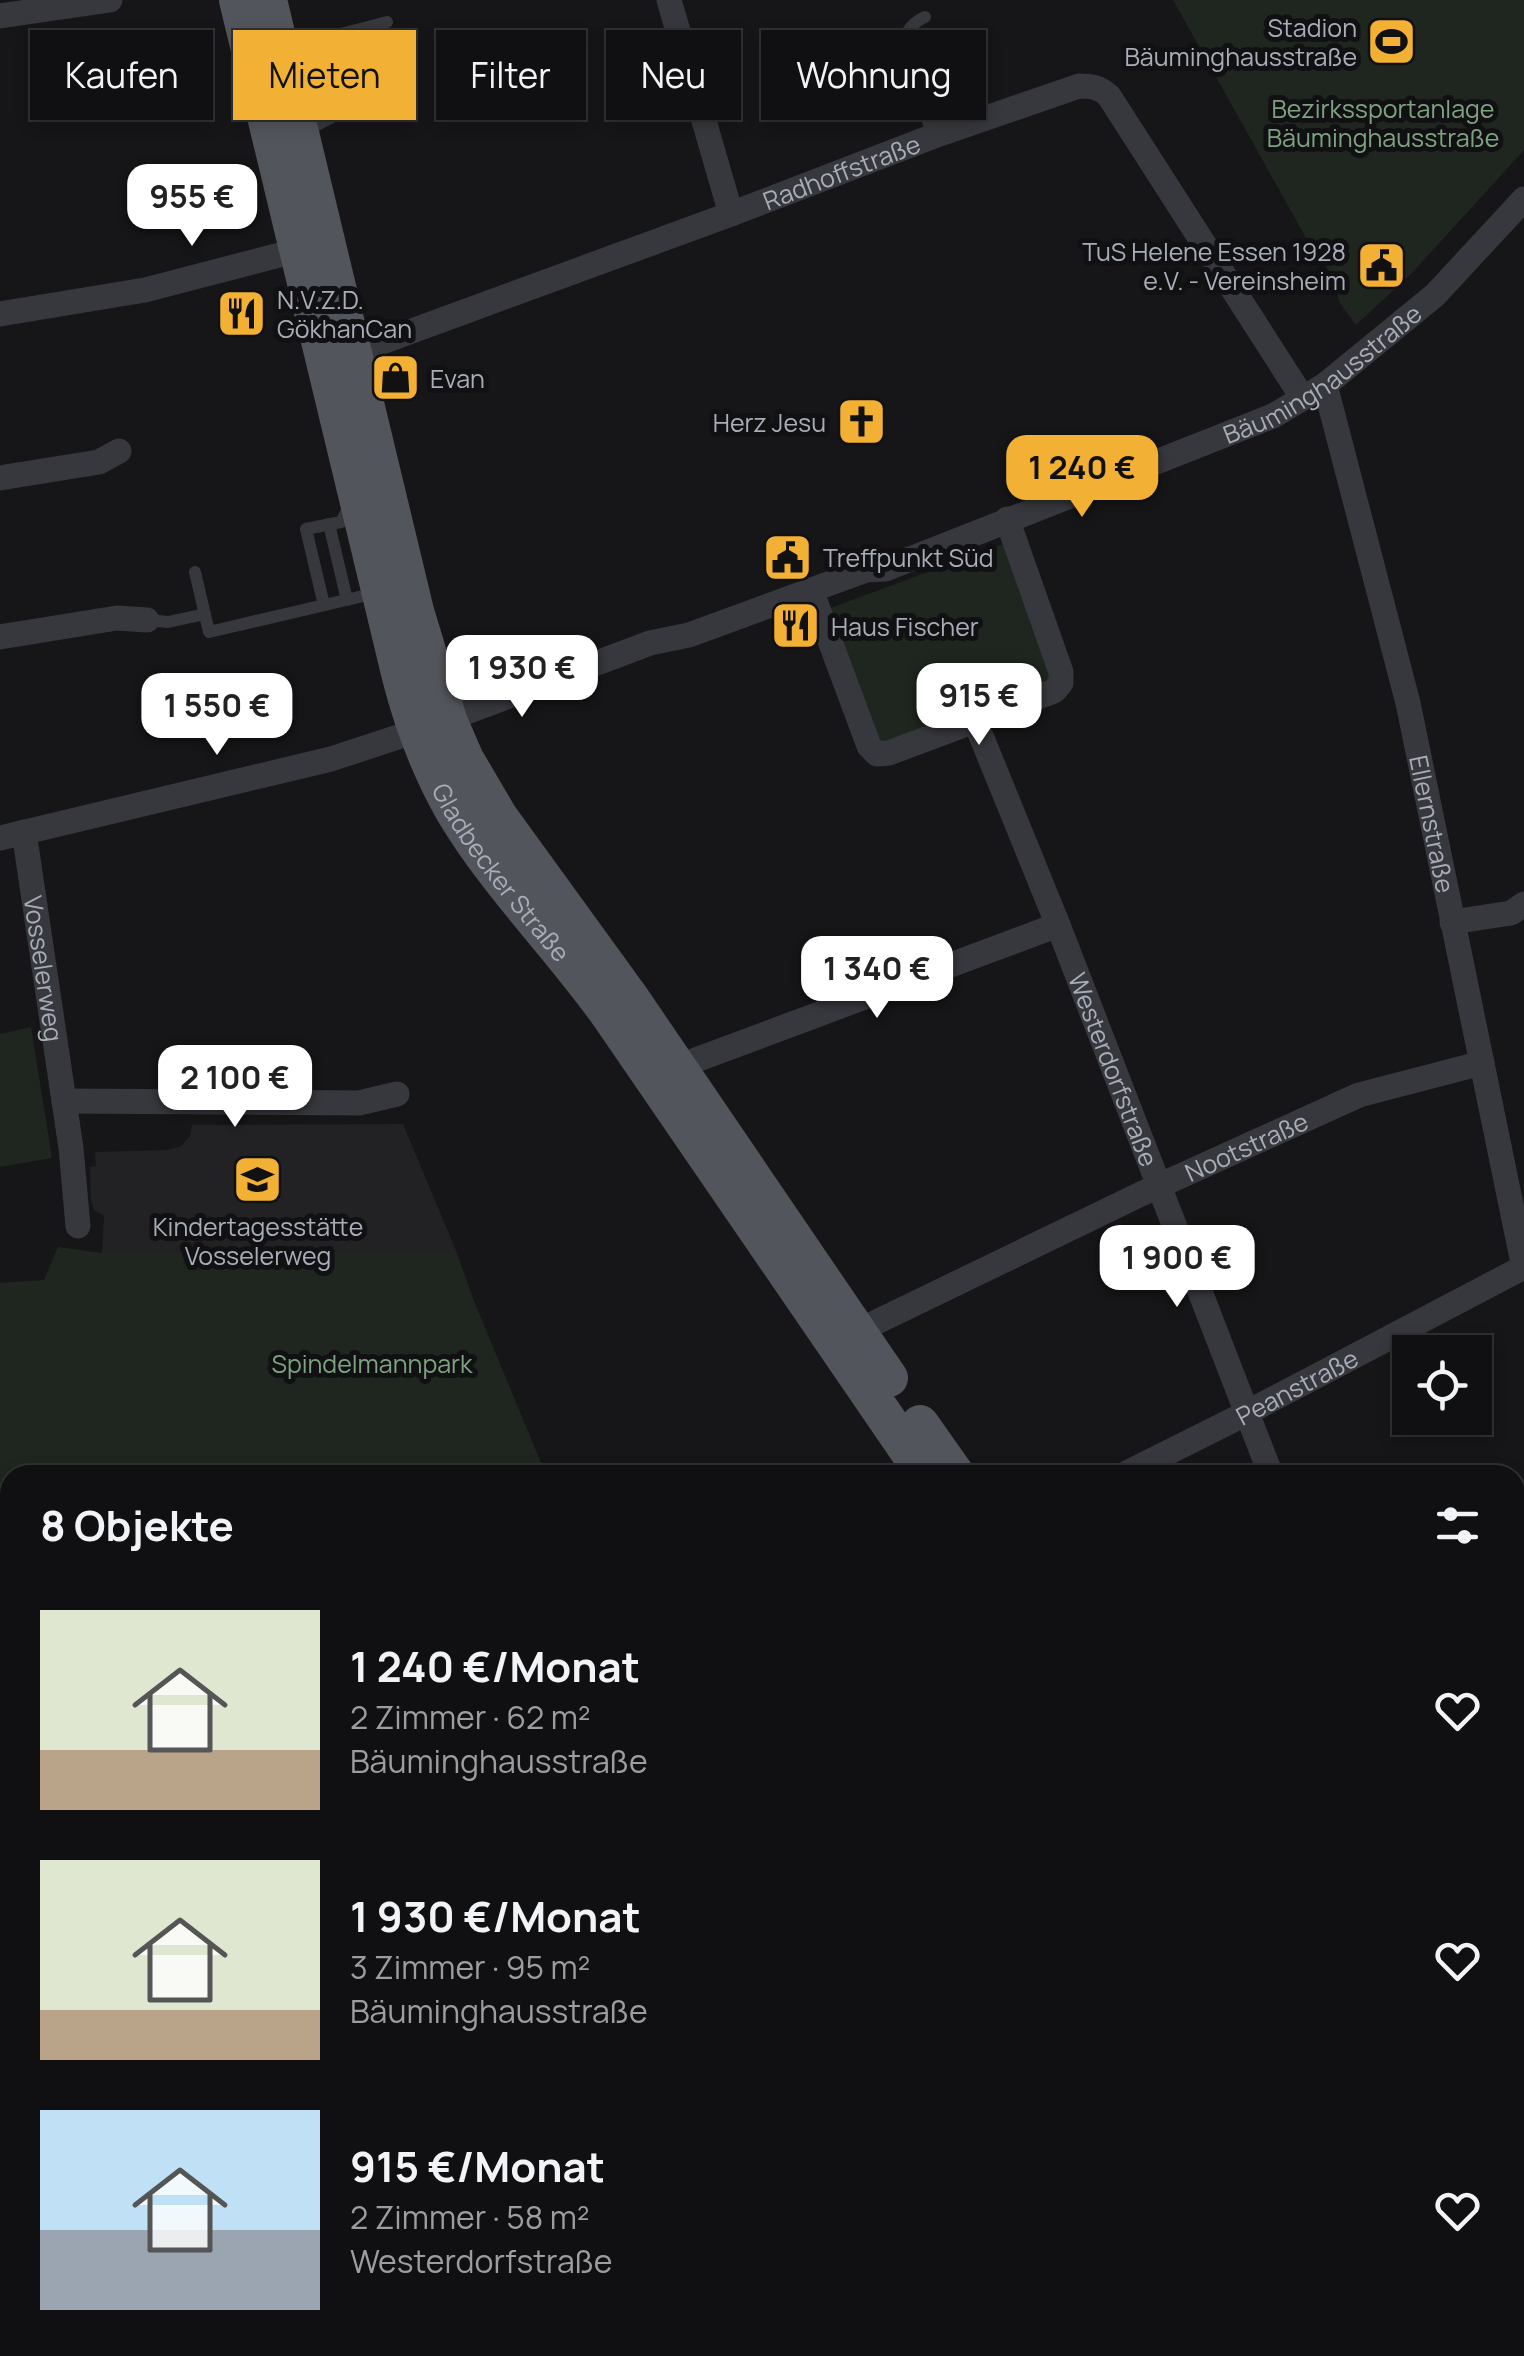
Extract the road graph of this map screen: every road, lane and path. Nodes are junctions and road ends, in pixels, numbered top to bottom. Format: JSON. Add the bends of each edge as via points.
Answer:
{"nodes":[{"id":1,"x":110,"y":0,"type":"edge"},
{"id":2,"x":238,"y":0,"type":"edge"},
{"id":3,"x":268,"y":0,"type":"edge"},
{"id":4,"x":669,"y":0,"type":"edge"},
{"id":5,"x":0,"y":16,"type":"edge"},
{"id":6,"x":926,"y":16,"type":"dead end"},
{"id":7,"x":387,"y":22,"type":"dead end"},
{"id":8,"x":276,"y":30,"type":"edge"},
{"id":9,"x":356,"y":30,"type":"edge"},
{"id":10,"x":297,"y":120,"type":"edge"},
{"id":11,"x":328,"y":120,"type":"edge"},
{"id":12,"x":300,"y":135,"type":"junction"},
{"id":13,"x":934,"y":136,"type":"junction"},
{"id":14,"x":1524,"y":199,"type":"edge"},
{"id":15,"x":731,"y":214,"type":"junction"},
{"id":16,"x":299,"y":250,"type":"junction"},
{"id":17,"x":0,"y":314,"type":"edge"},
{"id":18,"x":352,"y":354,"type":"junction"},
{"id":19,"x":1313,"y":391,"type":"junction"},
{"id":20,"x":119,"y":452,"type":"dead end"},
{"id":21,"x":0,"y":478,"type":"edge"},
{"id":22,"x":356,"y":492,"type":"junction"},
{"id":23,"x":1007,"y":519,"type":"junction"},
{"id":24,"x":329,"y":524,"type":"junction"},
{"id":25,"x":195,"y":572,"type":"dead end"},
{"id":26,"x":812,"y":590,"type":"junction"},
{"id":27,"x":363,"y":596,"type":"junction"},
{"id":28,"x":324,"y":605,"type":"junction"},
{"id":29,"x":205,"y":614,"type":"junction"},
{"id":30,"x":147,"y":620,"type":"joint"},
{"id":31,"x":0,"y":637,"type":"edge"},
{"id":32,"x":975,"y":721,"type":"junction"},
{"id":33,"x":432,"y":726,"type":"junction"},
{"id":34,"x":12,"y":835,"type":"edge"},
{"id":35,"x":1524,"y":904,"type":"edge"},
{"id":36,"x":1452,"y":922,"type":"junction"},
{"id":37,"x":1058,"y":925,"type":"junction"},
{"id":38,"x":1482,"y":1063,"type":"junction"},
{"id":39,"x":678,"y":1066,"type":"junction"},
{"id":40,"x":397,"y":1094,"type":"dead end"},
{"id":41,"x":64,"y":1102,"type":"junction"},
{"id":42,"x":1158,"y":1186,"type":"junction"},
{"id":43,"x":78,"y":1226,"type":"dead end"},
{"id":44,"x":1524,"y":1268,"type":"edge"},
{"id":45,"x":858,"y":1331,"type":"junction"},
{"id":46,"x":1246,"y":1413,"type":"junction"},
{"id":47,"x":917,"y":1465,"type":"edge"},
{"id":48,"x":949,"y":1465,"type":"edge"},
{"id":49,"x":1143,"y":1465,"type":"edge"},
{"id":50,"x":1266,"y":1465,"type":"edge"}],
"edges":[{"from":1,"to":5,"type":"street"},
{"from":2,"to":16,"type":"main road","name":"Gladbecker Straße"},
{"from":3,"to":8,"type":"main road","name":"Gladbecker Straße"},
{"from":4,"to":15,"type":"street"},
{"from":6,"to":13,"type":"lane","via":[[906,34],[905,46]]},
{"from":7,"to":9,"type":"lane"},
{"from":10,"to":12,"type":"main road","name":"Gladbecker Straße"},
{"from":11,"to":12,"type":"lane"},
{"from":12,"to":18,"type":"main road","name":"Gladbecker Straße"},
{"from":13,"to":15,"type":"street","name":"Radhoffstraße"},
{"from":13,"to":19,"type":"street","name":"Radhoffstraße","via":[[1078,86],[1100,88]]},
{"from":14,"to":19,"type":"street","name":"Bäuminghausstraße","via":[[1435,295]]},
{"from":15,"to":18,"type":"street","name":"Radhoffstraße"},
{"from":16,"to":17,"type":"street","via":[[145,290]]},
{"from":16,"to":22,"type":"main road","name":"Gladbecker Straße"},
{"from":18,"to":33,"type":"main road","name":"Gladbecker Straße","via":[[415,611]]},
{"from":19,"to":23,"type":"street","name":"Bäuminghausstraße","via":[[1272,416]]},
{"from":19,"to":36,"type":"street","name":"Ellernstraße","via":[[1408,703]]},
{"from":20,"to":21,"type":"street","via":[[100,462]]},
{"from":22,"to":24,"type":"lane","via":[[341,522]]},
{"from":22,"to":27,"type":"main road","name":"Gladbecker Straße"},
{"from":23,"to":26,"type":"street","name":"Bäuminghausstraße"},
{"from":23,"to":32,"type":"street","via":[[1061,683]]},
{"from":24,"to":27,"type":"lane"},
{"from":24,"to":28,"type":"lane","via":[[306,529]]},
{"from":25,"to":29,"type":"lane"},
{"from":26,"to":32,"type":"street","via":[[878,754]]},
{"from":26,"to":33,"type":"street","name":"Bäuminghausstraße","via":[[689,636],[650,642]]},
{"from":27,"to":28,"type":"lane"},
{"from":27,"to":33,"type":"main road","name":"Gladbecker Straße"},
{"from":28,"to":29,"type":"lane","via":[[209,632]]},
{"from":29,"to":30,"type":"lane"},
{"from":30,"to":31,"type":"street","via":[[117,618]]},
{"from":32,"to":37,"type":"street","name":"Westerdorfstraße"},
{"from":33,"to":34,"type":"street","name":"Bäuminghausstraße","via":[[331,759]]},
{"from":33,"to":39,"type":"main road","name":"Gladbecker Straße"},
{"from":33,"to":47,"type":"main road","name":"Gladbecker Straße","via":[[434,774],[456,813],[607,1012]]},
{"from":34,"to":41,"type":"street","name":"Vosselerweg"},
{"from":35,"to":36,"type":"street","via":[[1511,913]]},
{"from":36,"to":38,"type":"street","name":"Ellernstraße"},
{"from":37,"to":39,"type":"street"},
{"from":37,"to":42,"type":"street","name":"Westerdorfstraße"},
{"from":38,"to":42,"type":"street","name":"Nootstraße","via":[[1359,1095]]},
{"from":38,"to":44,"type":"street","name":"Ellernstraße"},
{"from":39,"to":45,"type":"main road","name":"Gladbecker Straße"},
{"from":40,"to":41,"type":"street","via":[[359,1104]]},
{"from":41,"to":43,"type":"street","name":"Vosselerweg"},
{"from":42,"to":45,"type":"street","name":"Nootstraße"},
{"from":42,"to":46,"type":"street","name":"Westerdorfstraße"},
{"from":44,"to":46,"type":"street","name":"Peanstraße"},
{"from":45,"to":48,"type":"main road","name":"Gladbecker Straße"},
{"from":46,"to":49,"type":"street","name":"Peanstraße"},
{"from":46,"to":50,"type":"street","name":"Westerdorfstraße"}]}
